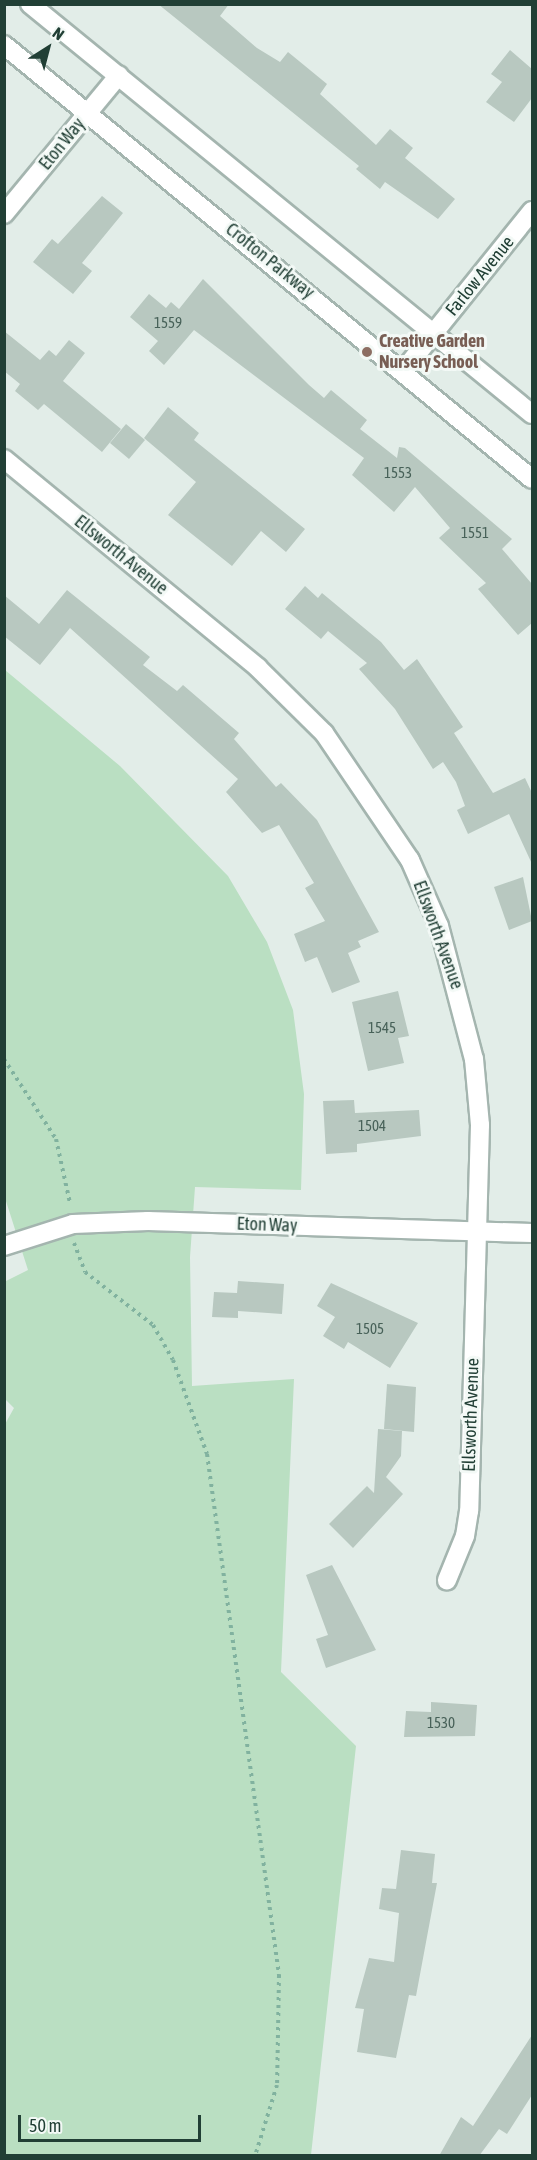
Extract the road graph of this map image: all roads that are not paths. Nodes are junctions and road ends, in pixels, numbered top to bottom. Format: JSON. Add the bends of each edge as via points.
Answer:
{"nodes":[{"id":1,"x":30,"y":4,"type":"edge"},
{"id":2,"x":4,"y":45,"type":"edge"},
{"id":3,"x":119,"y":75,"type":"junction"},
{"id":4,"x":88,"y":112,"type":"junction"},
{"id":5,"x":532,"y":211,"type":"edge"},
{"id":6,"x":4,"y":214,"type":"edge"},
{"id":7,"x":434,"y":333,"type":"junction"},
{"id":8,"x":404,"y":370,"type":"junction"},
{"id":9,"x":532,"y":414,"type":"edge"},
{"id":10,"x":4,"y":459,"type":"edge"},
{"id":11,"x":532,"y":479,"type":"edge"},
{"id":12,"x":477,"y":1232,"type":"junction"},
{"id":13,"x":532,"y":1233,"type":"edge"},
{"id":14,"x":4,"y":1246,"type":"edge"},
{"id":15,"x":447,"y":1580,"type":"dead end"}],
"edges":[{"from":1,"to":3,"type":"street"},
{"from":2,"to":4,"type":"street","name":"Crofton Parkway"},
{"from":3,"to":4,"type":"street","name":"Eton Way"},
{"from":3,"to":7,"type":"street"},
{"from":4,"to":6,"type":"street","name":"Eton Way"},
{"from":4,"to":8,"type":"street","name":"Crofton Parkway"},
{"from":5,"to":7,"type":"street","name":"Farlow Avenue"},
{"from":7,"to":8,"type":"street","name":"Farlow Avenue"},
{"from":7,"to":9,"type":"street"},
{"from":8,"to":11,"type":"street","name":"Crofton Parkway"},
{"from":10,"to":12,"type":"street","name":"Ellsworth Avenue","via":[[258,668],[324,733],[370,794],[414,869],[461,998],[480,1125]]},
{"from":12,"to":13,"type":"street","name":"Eton Way"},
{"from":12,"to":14,"type":"street","name":"Eton Way","via":[[148,1221],[73,1224]]},
{"from":12,"to":15,"type":"street","name":"Ellsworth Avenue","via":[[468,1511],[465,1536]]}]}
